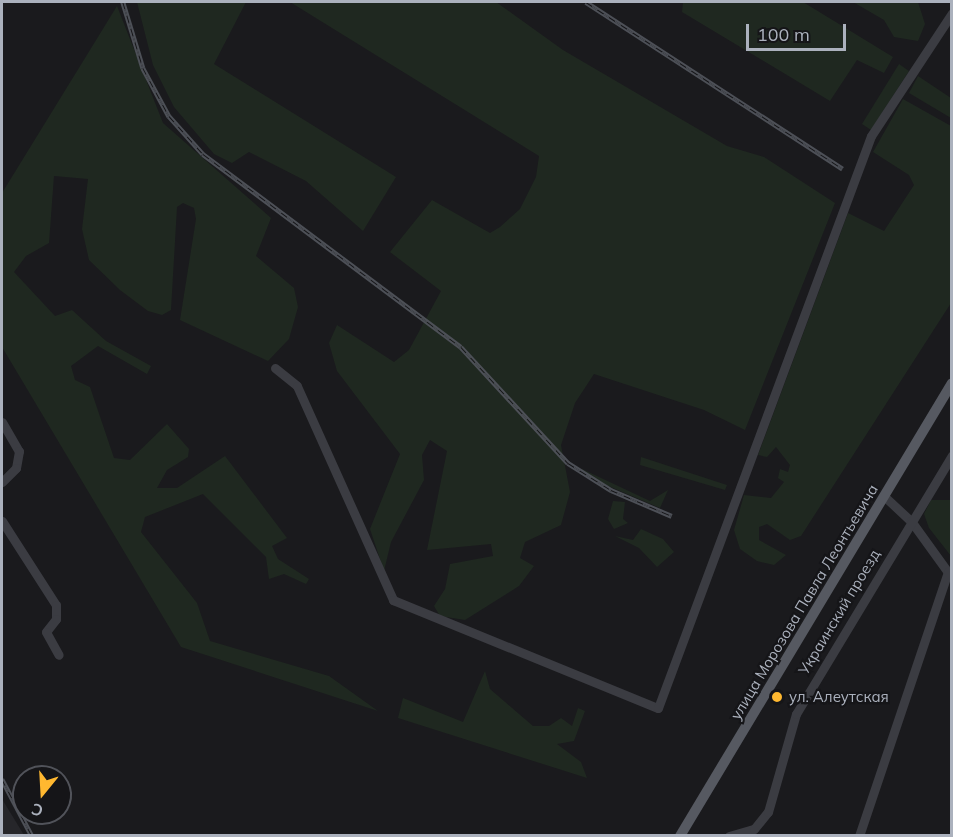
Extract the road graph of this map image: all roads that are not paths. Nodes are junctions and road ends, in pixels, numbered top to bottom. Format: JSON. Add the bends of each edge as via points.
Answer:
{"nodes":[{"id":1,"x":951,"y":13,"type":"edge"},
{"id":2,"x":275,"y":368,"type":"dead end"},
{"id":3,"x":951,"y":383,"type":"edge"},
{"id":4,"x":2,"y":422,"type":"edge"},
{"id":5,"x":951,"y":455,"type":"edge"},
{"id":6,"x":2,"y":482,"type":"edge"},
{"id":7,"x":885,"y":497,"type":"junction"},
{"id":8,"x":911,"y":520,"type":"junction"},
{"id":9,"x":2,"y":521,"type":"edge"},
{"id":10,"x":950,"y":575,"type":"edge"},
{"id":11,"x":59,"y":655,"type":"dead end"},
{"id":12,"x":680,"y":836,"type":"edge"},
{"id":13,"x":729,"y":836,"type":"edge"},
{"id":14,"x":859,"y":836,"type":"edge"}],
"edges":[{"from":1,"to":2,"type":"street","via":[[871,136],[658,708],[393,600],[297,386]]},
{"from":3,"to":7,"type":"main road","name":"улица Морозова Павла Леонтьевича"},
{"from":4,"to":6,"type":"street","via":[[19,451],[16,468]]},
{"from":5,"to":8,"type":"street","name":"Украинский проезд"},
{"from":7,"to":8,"type":"street"},
{"from":7,"to":12,"type":"main road","name":"улица Морозова Павла Леонтьевича"},
{"from":8,"to":10,"type":"street"},
{"from":8,"to":13,"type":"street","name":"Украинский проезд","via":[[796,714],[768,812],[754,829]]},
{"from":9,"to":11,"type":"street","via":[[56,606],[56,619],[46,632]]},
{"from":10,"to":14,"type":"street"}]}
